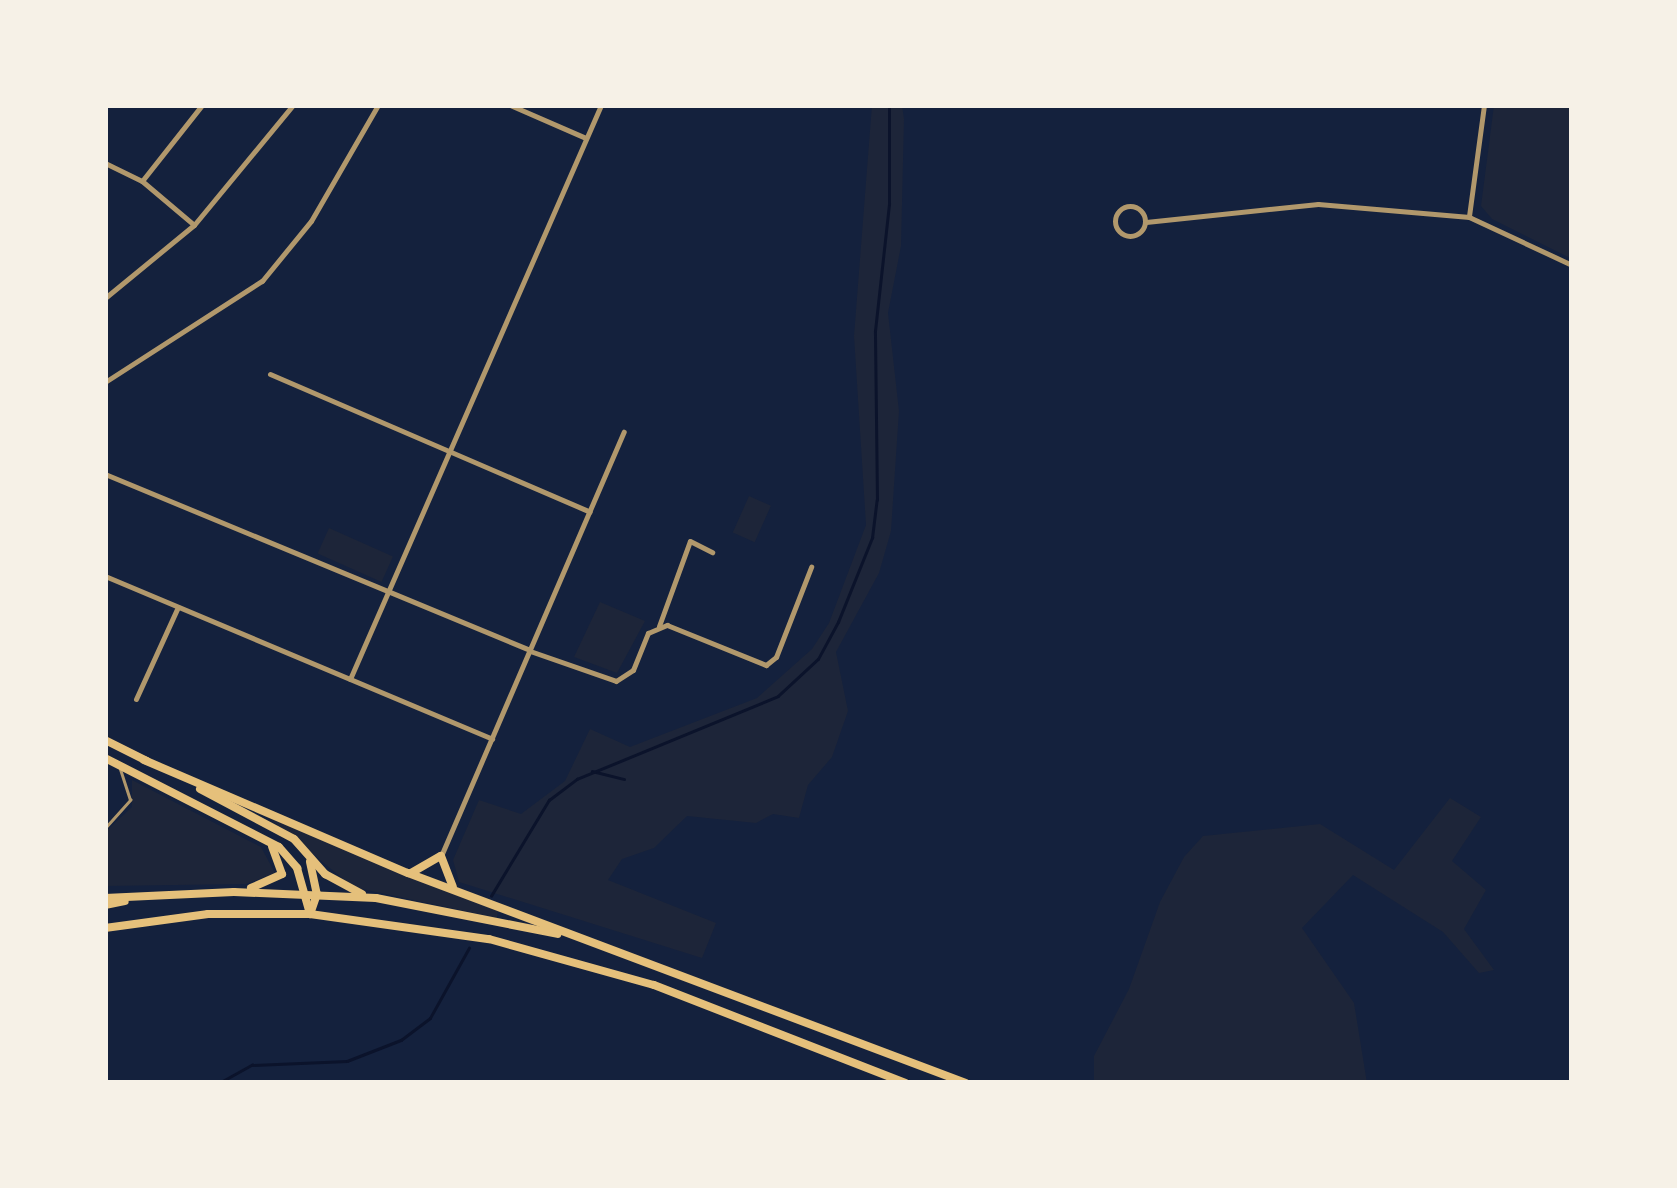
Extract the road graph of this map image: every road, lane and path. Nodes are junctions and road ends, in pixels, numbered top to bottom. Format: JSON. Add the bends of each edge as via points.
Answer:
{"nodes":[{"id":1,"x":202,"y":105,"type":"edge"},
{"id":2,"x":292,"y":105,"type":"edge"},
{"id":3,"x":378,"y":105,"type":"edge"},
{"id":4,"x":510,"y":105,"type":"edge"},
{"id":5,"x":601,"y":105,"type":"edge"},
{"id":6,"x":1484,"y":105,"type":"edge"},
{"id":7,"x":586,"y":138,"type":"junction"},
{"id":8,"x":105,"y":163,"type":"edge"},
{"id":9,"x":142,"y":181,"type":"junction"},
{"id":10,"x":1469,"y":217,"type":"junction"},
{"id":11,"x":1146,"y":222,"type":"junction"},
{"id":12,"x":194,"y":226,"type":"junction"},
{"id":13,"x":1572,"y":265,"type":"edge"},
{"id":14,"x":105,"y":298,"type":"edge"},
{"id":15,"x":270,"y":374,"type":"dead end"},
{"id":16,"x":105,"y":382,"type":"edge"},
{"id":17,"x":624,"y":432,"type":"dead end"},
{"id":18,"x":449,"y":451,"type":"junction"},
{"id":19,"x":105,"y":474,"type":"edge"},
{"id":20,"x":590,"y":512,"type":"junction"},
{"id":21,"x":712,"y":552,"type":"dead end"},
{"id":22,"x":811,"y":567,"type":"dead end"},
{"id":23,"x":105,"y":576,"type":"edge"},
{"id":24,"x":389,"y":592,"type":"junction"},
{"id":25,"x":178,"y":607,"type":"junction"},
{"id":26,"x":659,"y":626,"type":"junction"},
{"id":27,"x":529,"y":650,"type":"junction"},
{"id":28,"x":350,"y":679,"type":"junction"},
{"id":29,"x":136,"y":699,"type":"dead end"},
{"id":30,"x":492,"y":739,"type":"junction"},
{"id":31,"x":105,"y":740,"type":"edge"},
{"id":32,"x":108,"y":760,"type":"edge"},
{"id":33,"x":144,"y":760,"type":"junction"},
{"id":34,"x":105,"y":828,"type":"edge"},
{"id":35,"x":261,"y":837,"type":"junction"},
{"id":36,"x":306,"y":854,"type":"junction"},
{"id":37,"x":441,"y":856,"type":"junction"},
{"id":38,"x":408,"y":873,"type":"junction"},
{"id":39,"x":234,"y":892,"type":"junction"},
{"id":40,"x":303,"y":894,"type":"junction"},
{"id":41,"x":317,"y":894,"type":"junction"},
{"id":42,"x":466,"y":895,"type":"junction"},
{"id":43,"x":160,"y":896,"type":"junction"},
{"id":44,"x":105,"y":898,"type":"edge"},
{"id":45,"x":376,"y":898,"type":"junction"},
{"id":46,"x":105,"y":905,"type":"edge"},
{"id":47,"x":310,"y":914,"type":"junction"},
{"id":48,"x":105,"y":928,"type":"edge"},
{"id":49,"x":586,"y":940,"type":"junction"},
{"id":50,"x":906,"y":1083,"type":"edge"},
{"id":51,"x":966,"y":1083,"type":"edge"}],
"edges":[{"from":1,"to":9,"type":"street"},
{"from":2,"to":12,"type":"street"},
{"from":3,"to":16,"type":"street","via":[[311,221],[262,281]]},
{"from":4,"to":7,"type":"street"},
{"from":5,"to":7,"type":"street"},
{"from":6,"to":10,"type":"street"},
{"from":7,"to":18,"type":"street"},
{"from":8,"to":9,"type":"street"},
{"from":9,"to":12,"type":"street"},
{"from":10,"to":11,"type":"street","via":[[1318,204]]},
{"from":10,"to":13,"type":"street"},
{"from":11,"to":11,"type":"street","via":[[1130,205],[1115,221],[1122,234],[1133,236]]},
{"from":12,"to":14,"type":"street"},
{"from":15,"to":18,"type":"street"},
{"from":17,"to":20,"type":"street"},
{"from":18,"to":20,"type":"street"},
{"from":18,"to":24,"type":"street"},
{"from":19,"to":24,"type":"street"},
{"from":20,"to":27,"type":"street"},
{"from":21,"to":26,"type":"street","via":[[690,541]]},
{"from":22,"to":26,"type":"street","via":[[766,666]]},
{"from":23,"to":25,"type":"street"},
{"from":24,"to":27,"type":"street"},
{"from":24,"to":28,"type":"street"},
{"from":25,"to":28,"type":"street"},
{"from":25,"to":29,"type":"street"},
{"from":26,"to":27,"type":"street","via":[[648,633],[623,680],[602,680]]},
{"from":27,"to":30,"type":"street"},
{"from":28,"to":30,"type":"street"},
{"from":30,"to":37,"type":"street"},
{"from":31,"to":33,"type":"highway"},
{"from":32,"to":34,"type":"lane","via":[[128,780],[130,800]]},
{"from":32,"to":35,"type":"highway"},
{"from":33,"to":36,"type":"highway","via":[[294,839]]},
{"from":33,"to":38,"type":"highway"},
{"from":35,"to":39,"type":"highway","via":[[278,855],[282,874]]},
{"from":35,"to":40,"type":"highway","via":[[294,862]]},
{"from":36,"to":41,"type":"highway"},
{"from":36,"to":45,"type":"highway","via":[[338,884]]},
{"from":37,"to":38,"type":"highway"},
{"from":37,"to":42,"type":"highway","via":[[448,881]]},
{"from":38,"to":42,"type":"highway"},
{"from":39,"to":40,"type":"highway"},
{"from":39,"to":43,"type":"highway"},
{"from":40,"to":41,"type":"highway"},
{"from":40,"to":47,"type":"highway"},
{"from":41,"to":45,"type":"highway"},
{"from":41,"to":47,"type":"highway"},
{"from":42,"to":49,"type":"highway"},
{"from":43,"to":44,"type":"highway"},
{"from":43,"to":46,"type":"highway"},
{"from":45,"to":49,"type":"highway"},
{"from":47,"to":48,"type":"highway","via":[[200,915]]},
{"from":47,"to":50,"type":"highway","via":[[456,933],[580,962]]},
{"from":49,"to":51,"type":"highway"}]}
